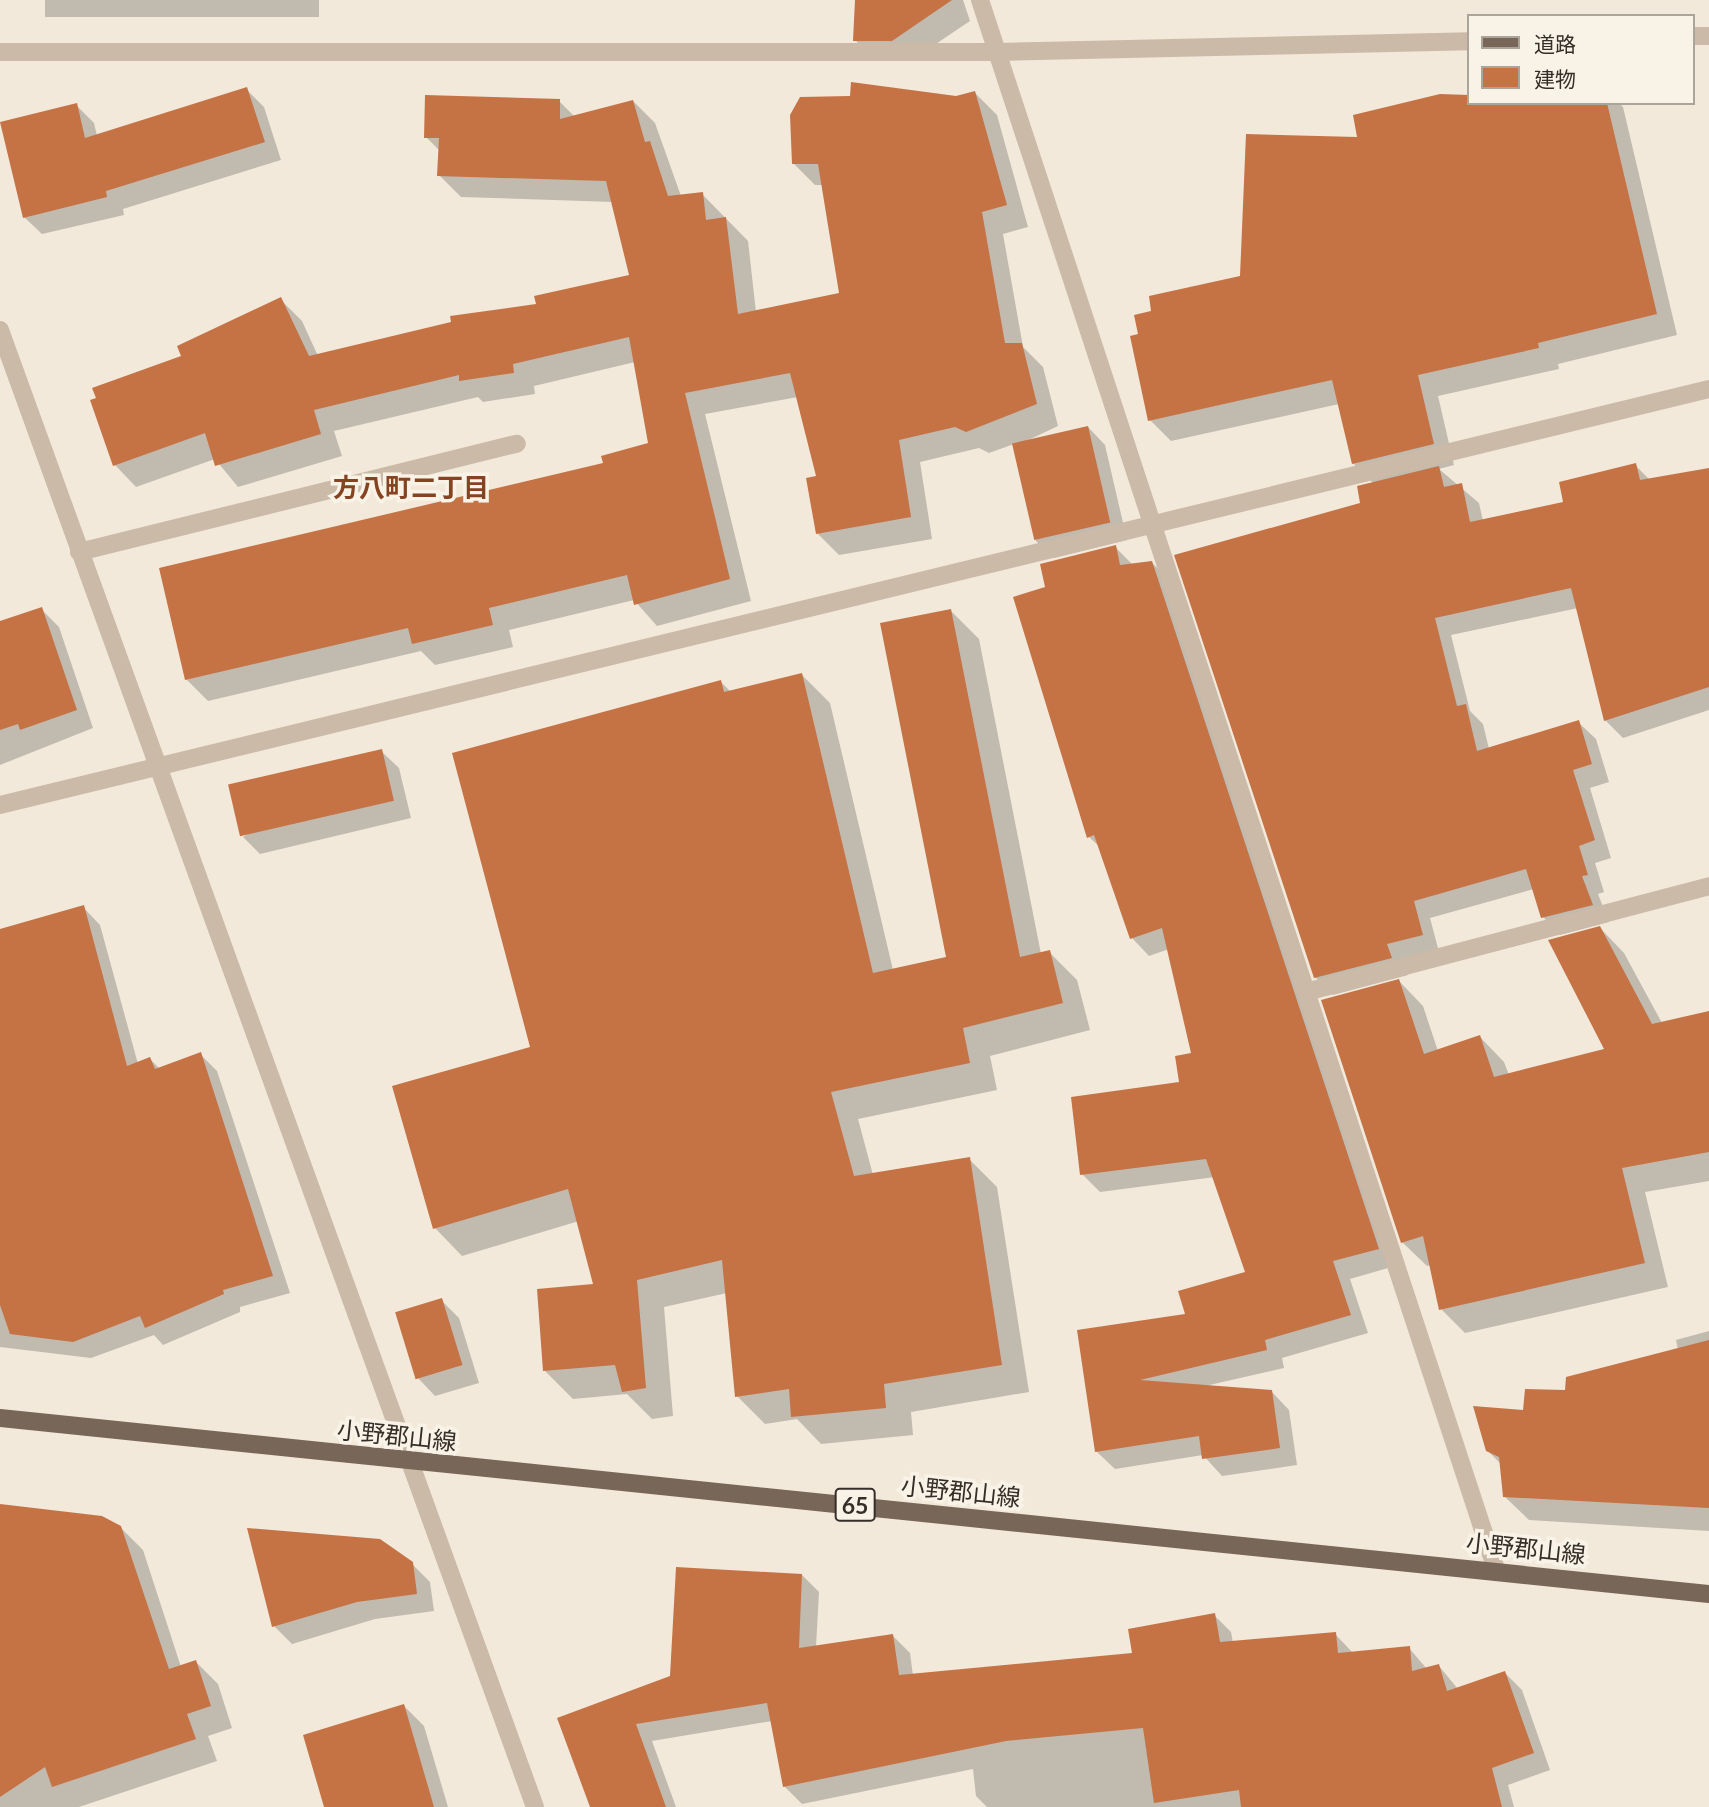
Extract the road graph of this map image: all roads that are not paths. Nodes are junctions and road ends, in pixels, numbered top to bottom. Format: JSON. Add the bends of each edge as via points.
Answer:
{"nodes":[{"id":1,"x":980,"y":0,"type":"edge"},
{"id":2,"x":1468,"y":41,"type":"edge"},
{"id":3,"x":0,"y":52,"type":"edge"},
{"id":4,"x":996,"y":52,"type":"junction"},
{"id":5,"x":0,"y":331,"type":"edge"},
{"id":6,"x":1709,"y":389,"type":"edge"},
{"id":7,"x":517,"y":444,"type":"dead end"},
{"id":8,"x":1153,"y":527,"type":"junction"},
{"id":9,"x":79,"y":552,"type":"junction"},
{"id":10,"x":156,"y":768,"type":"junction"},
{"id":11,"x":0,"y":805,"type":"edge"},
{"id":12,"x":1709,"y":886,"type":"edge"},
{"id":13,"x":1306,"y":992,"type":"junction"},
{"id":14,"x":0,"y":1418,"type":"edge"},
{"id":15,"x":413,"y":1461,"type":"junction"},
{"id":16,"x":1496,"y":1569,"type":"junction"},
{"id":17,"x":1709,"y":1594,"type":"edge"},
{"id":18,"x":535,"y":1807,"type":"edge"}],
"edges":[{"from":1,"to":4,"type":"street"},
{"from":2,"to":4,"type":"street"},
{"from":3,"to":4,"type":"street"},
{"from":4,"to":8,"type":"street"},
{"from":5,"to":9,"type":"street"},
{"from":6,"to":8,"type":"street"},
{"from":7,"to":9,"type":"street"},
{"from":8,"to":10,"type":"street"},
{"from":8,"to":13,"type":"street"},
{"from":9,"to":10,"type":"street"},
{"from":10,"to":11,"type":"street"},
{"from":10,"to":15,"type":"street"},
{"from":12,"to":13,"type":"street"},
{"from":13,"to":16,"type":"street"},
{"from":14,"to":15,"type":"main road","name":"小野郡山線","number":"65"},
{"from":15,"to":16,"type":"main road","name":"小野郡山線","number":"65"},
{"from":15,"to":18,"type":"street"},
{"from":16,"to":17,"type":"main road","name":"小野郡山線","number":"65"}]}
